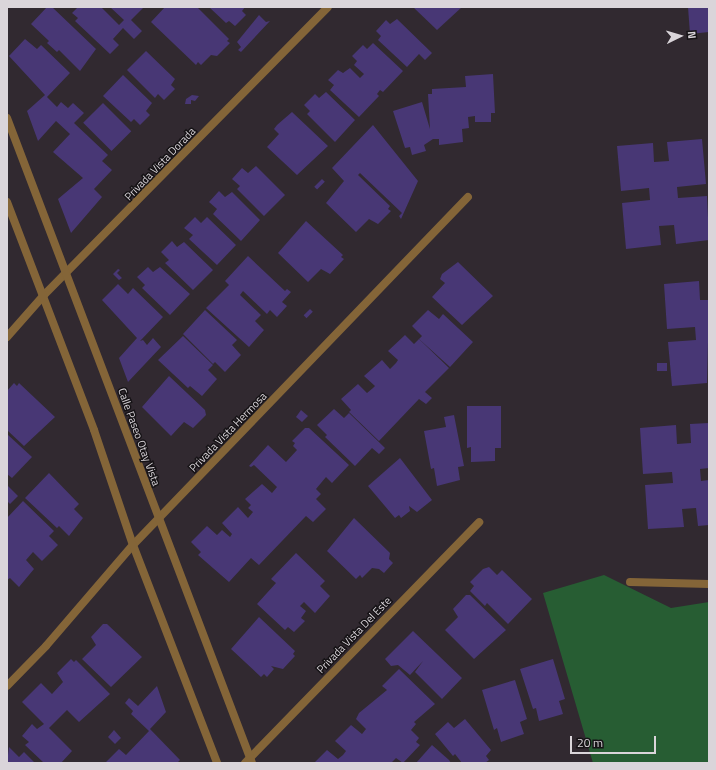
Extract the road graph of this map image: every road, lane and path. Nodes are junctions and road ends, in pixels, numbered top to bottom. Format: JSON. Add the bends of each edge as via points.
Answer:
{"nodes":[{"id":1,"x":328,"y":7,"type":"edge"},
{"id":2,"x":7,"y":118,"type":"edge"},
{"id":3,"x":468,"y":197,"type":"dead end"},
{"id":4,"x":7,"y":202,"type":"edge"},
{"id":5,"x":68,"y":274,"type":"junction"},
{"id":6,"x":44,"y":295,"type":"junction"},
{"id":7,"x":7,"y":337,"type":"edge"},
{"id":8,"x":158,"y":521,"type":"junction"},
{"id":9,"x":479,"y":522,"type":"dead end"},
{"id":10,"x":133,"y":545,"type":"junction"},
{"id":11,"x":630,"y":582,"type":"dead end"},
{"id":12,"x":709,"y":584,"type":"edge"},
{"id":13,"x":7,"y":686,"type":"edge"},
{"id":14,"x":249,"y":761,"type":"edge"},
{"id":15,"x":217,"y":763,"type":"edge"}],
"edges":[{"from":1,"to":5,"type":"street","name":"Privada Vista Dorada"},
{"from":2,"to":5,"type":"street","name":"Calle Paseo Otay Vista"},
{"from":3,"to":8,"type":"street","name":"Privada Vista Hermosa"},
{"from":4,"to":6,"type":"street"},
{"from":5,"to":6,"type":"street","name":"Privada Vista Dorada"},
{"from":5,"to":8,"type":"street","name":"Calle Paseo Otay Vista"},
{"from":6,"to":7,"type":"street","name":"Privada Vista Dorada"},
{"from":6,"to":10,"type":"street"},
{"from":8,"to":10,"type":"street","name":"Privada Vista Hermosa"},
{"from":8,"to":14,"type":"street","name":"Calle Paseo Otay Vista"},
{"from":9,"to":14,"type":"street","name":"Privada Vista Del Este"},
{"from":10,"to":13,"type":"street","name":"Privada Vista Hermosa","via":[[46,646]]},
{"from":10,"to":15,"type":"street"},
{"from":11,"to":12,"type":"street"}]}
